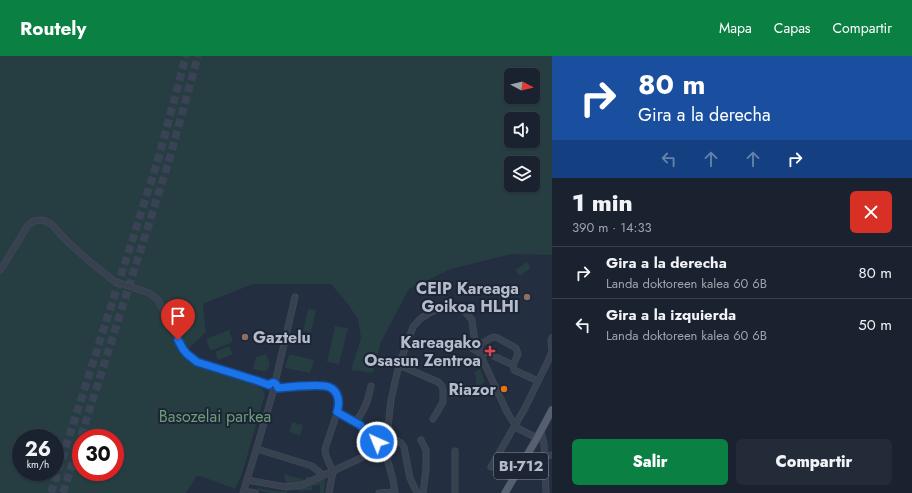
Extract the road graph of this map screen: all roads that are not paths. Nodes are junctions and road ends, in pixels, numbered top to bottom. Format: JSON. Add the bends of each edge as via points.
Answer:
{"nodes":[{"id":1,"x":0,"y":270,"type":"edge"},
{"id":2,"x":295,"y":297,"type":"dead end"},
{"id":3,"x":552,"y":338,"type":"edge"},
{"id":4,"x":475,"y":347,"type":"junction"},
{"id":5,"x":479,"y":352,"type":"junction"},
{"id":6,"x":511,"y":364,"type":"dead end"},
{"id":7,"x":399,"y":365,"type":"junction"},
{"id":8,"x":538,"y":381,"type":"junction"},
{"id":9,"x":269,"y":385,"type":"junction"},
{"id":10,"x":276,"y":385,"type":"junction"},
{"id":11,"x":371,"y":386,"type":"dead end"},
{"id":12,"x":273,"y":392,"type":"junction"},
{"id":13,"x":552,"y":410,"type":"edge"},
{"id":14,"x":337,"y":412,"type":"junction"},
{"id":15,"x":433,"y":419,"type":"dead end"},
{"id":16,"x":356,"y":422,"type":"junction"},
{"id":17,"x":515,"y":424,"type":"junction"},
{"id":18,"x":541,"y":432,"type":"junction"},
{"id":19,"x":387,"y":436,"type":"junction"},
{"id":20,"x":537,"y":438,"type":"junction"},
{"id":21,"x":421,"y":440,"type":"dead end"},
{"id":22,"x":383,"y":447,"type":"junction"},
{"id":23,"x":257,"y":449,"type":"junction"},
{"id":24,"x":455,"y":451,"type":"dead end"},
{"id":25,"x":552,"y":455,"type":"edge"},
{"id":26,"x":545,"y":456,"type":"junction"},
{"id":27,"x":491,"y":467,"type":"dead end"},
{"id":28,"x":333,"y":472,"type":"junction"},
{"id":29,"x":323,"y":475,"type":"junction"},
{"id":30,"x":247,"y":480,"type":"junction"},
{"id":31,"x":244,"y":492,"type":"edge"},
{"id":32,"x":395,"y":492,"type":"edge"},
{"id":33,"x":255,"y":493,"type":"edge"},
{"id":34,"x":329,"y":493,"type":"edge"},
{"id":35,"x":379,"y":493,"type":"edge"},
{"id":36,"x":417,"y":493,"type":"edge"},
{"id":37,"x":423,"y":493,"type":"edge"},
{"id":38,"x":455,"y":493,"type":"edge"},
{"id":39,"x":505,"y":493,"type":"edge"},
{"id":40,"x":546,"y":493,"type":"edge"}],
"edges":[{"from":1,"to":9,"type":"street","via":[[28,225],[43,220],[51,224],[114,281],[149,293],[158,300],[183,349],[197,362]]},
{"from":2,"to":10,"type":"street"},
{"from":3,"to":8,"type":"street","via":[[550,359]]},
{"from":4,"to":5,"type":"street"},
{"from":4,"to":7,"type":"street","via":[[472,320],[462,308],[443,308],[416,322]]},
{"from":4,"to":8,"type":"street","via":[[493,337],[498,338],[516,348],[518,354],[514,370]]},
{"from":5,"to":6,"type":"street","via":[[483,351]]},
{"from":5,"to":17,"type":"street"},
{"from":7,"to":15,"type":"street","via":[[442,386],[443,402]]},
{"from":7,"to":19,"type":"street","via":[[391,400]]},
{"from":8,"to":17,"type":"street"},
{"from":9,"to":10,"type":"street"},
{"from":9,"to":12,"type":"street","via":[[269,390]]},
{"from":10,"to":12,"type":"street"},
{"from":10,"to":14,"type":"street","via":[[328,387],[336,391],[339,407]]},
{"from":11,"to":16,"type":"street","via":[[367,403]]},
{"from":12,"to":23,"type":"street"},
{"from":13,"to":18,"type":"main road","number":"BI-712"},
{"from":14,"to":16,"type":"street"},
{"from":14,"to":28,"type":"street","via":[[325,449]]},
{"from":16,"to":22,"type":"street"},
{"from":17,"to":20,"type":"street"},
{"from":17,"to":27,"type":"street"},
{"from":18,"to":20,"type":"main road","number":"BI-712"},
{"from":18,"to":26,"type":"street"},
{"from":19,"to":22,"type":"street"},
{"from":19,"to":36,"type":"street","via":[[404,447],[410,478]]},
{"from":20,"to":39,"type":"main road","number":"BI-712"},
{"from":21,"to":37,"type":"street","via":[[426,450]]},
{"from":22,"to":28,"type":"street"},
{"from":22,"to":32,"type":"street"},
{"from":23,"to":29,"type":"street","via":[[312,466]]},
{"from":23,"to":30,"type":"street"},
{"from":24,"to":38,"type":"street"},
{"from":25,"to":26,"type":"street"},
{"from":26,"to":40,"type":"street"},
{"from":28,"to":29,"type":"street"},
{"from":28,"to":34,"type":"street"},
{"from":29,"to":30,"type":"street","via":[[302,485],[286,487]]},
{"from":30,"to":31,"type":"street"},
{"from":31,"to":33,"type":"street"},
{"from":32,"to":35,"type":"street"}]}
